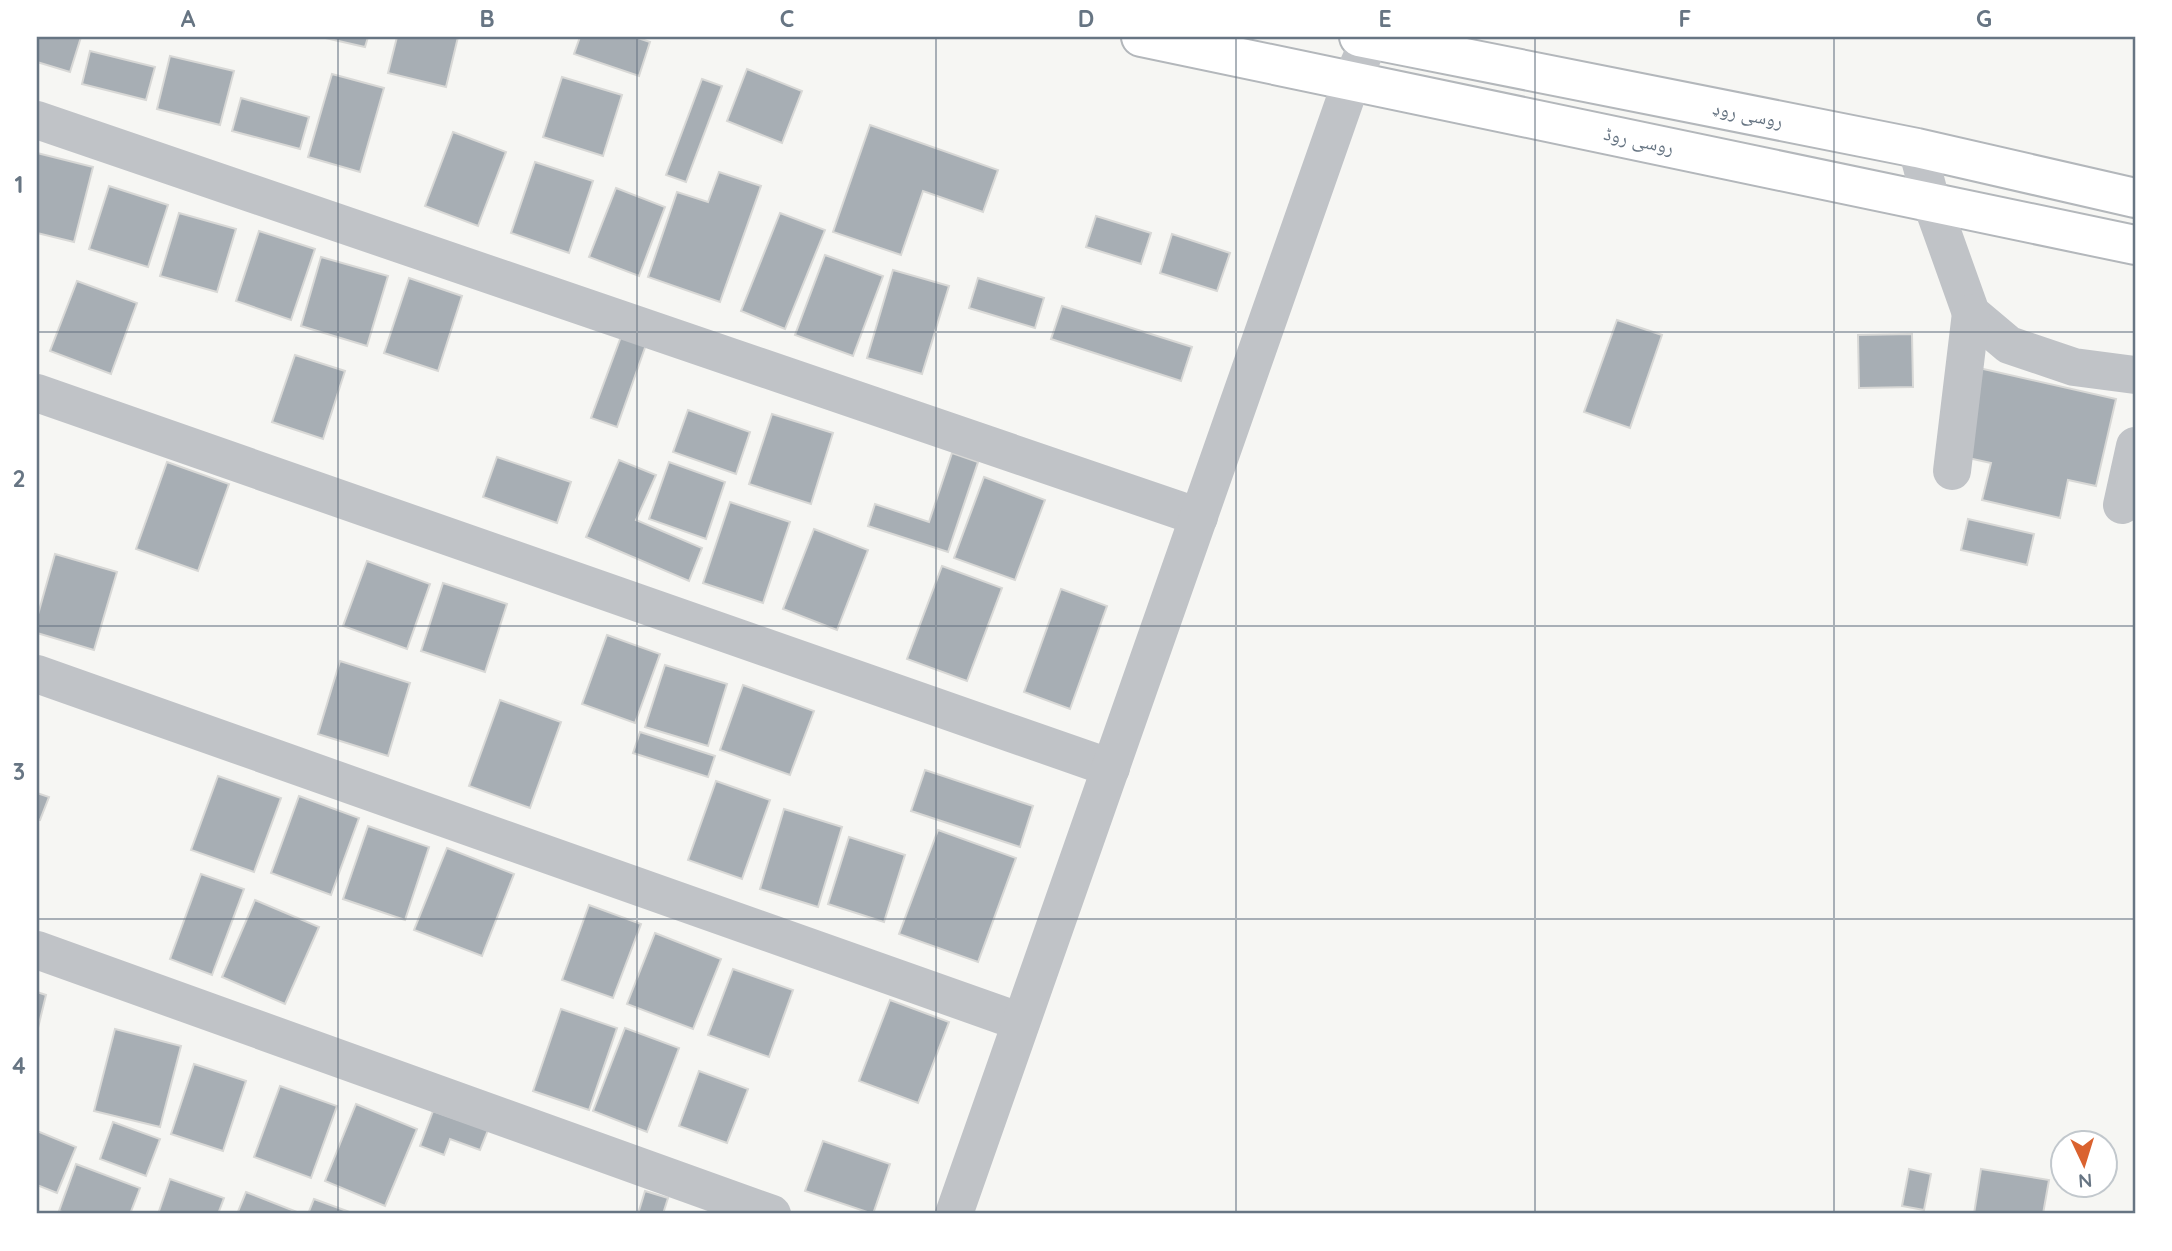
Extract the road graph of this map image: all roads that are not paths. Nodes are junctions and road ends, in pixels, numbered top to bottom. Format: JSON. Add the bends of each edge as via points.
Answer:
{"nodes":[{"id":1,"x":1141,"y":37,"type":"edge"},
{"id":2,"x":1364,"y":38,"type":"edge"},
{"id":3,"x":1352,"y":80,"type":"junction"},
{"id":4,"x":37,"y":120,"type":"edge"},
{"id":5,"x":1917,"y":148,"type":"junction"},
{"id":6,"x":2135,"y":198,"type":"edge"},
{"id":7,"x":1931,"y":201,"type":"junction"},
{"id":8,"x":2135,"y":245,"type":"edge"},
{"id":9,"x":1971,"y":313,"type":"junction"},
{"id":10,"x":2135,"y":375,"type":"edge"},
{"id":11,"x":37,"y":393,"type":"edge"},
{"id":12,"x":2135,"y":446,"type":"edge"},
{"id":13,"x":1952,"y":471,"type":"dead end"},
{"id":14,"x":2122,"y":505,"type":"dead end"},
{"id":15,"x":1199,"y":517,"type":"junction"},
{"id":16,"x":37,"y":674,"type":"edge"},
{"id":17,"x":1111,"y":768,"type":"junction"},
{"id":18,"x":37,"y":950,"type":"edge"},
{"id":19,"x":1021,"y":1023,"type":"junction"},
{"id":20,"x":772,"y":1214,"type":"edge"},
{"id":21,"x":954,"y":1214,"type":"edge"}],
"edges":[{"from":1,"to":3,"type":"main road","name":"روسی روڈ"},
{"from":2,"to":3,"type":"street"},
{"from":2,"to":5,"type":"main road","name":"روسی روډ"},
{"from":3,"to":7,"type":"main road","name":"روسی روڈ"},
{"from":3,"to":15,"type":"street"},
{"from":4,"to":15,"type":"street"},
{"from":5,"to":6,"type":"main road","name":"روسی روډ"},
{"from":5,"to":7,"type":"street"},
{"from":7,"to":8,"type":"main road","name":"روسی روڈ"},
{"from":7,"to":9,"type":"street"},
{"from":9,"to":10,"type":"street","via":[[2010,345],[2074,367]]},
{"from":9,"to":13,"type":"street"},
{"from":11,"to":17,"type":"street"},
{"from":12,"to":14,"type":"street"},
{"from":15,"to":17,"type":"street"},
{"from":16,"to":19,"type":"street"},
{"from":17,"to":19,"type":"street"},
{"from":18,"to":20,"type":"street"},
{"from":19,"to":21,"type":"street"}]}
